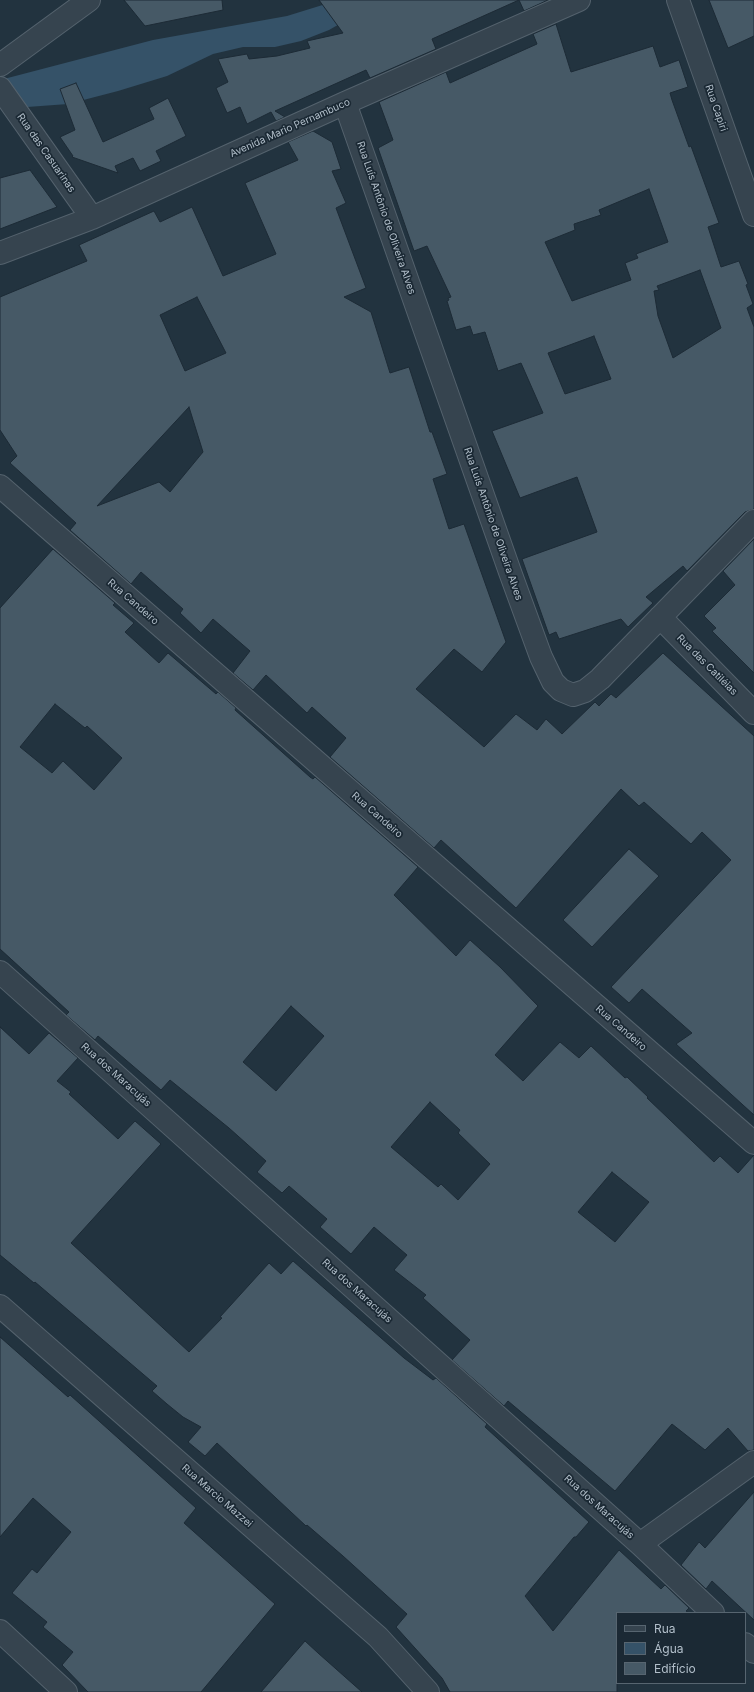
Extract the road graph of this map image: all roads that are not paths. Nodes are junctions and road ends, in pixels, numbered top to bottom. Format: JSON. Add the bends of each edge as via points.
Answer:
{"nodes":[{"id":1,"x":89,"y":0,"type":"edge"},
{"id":2,"x":579,"y":0,"type":"edge"},
{"id":3,"x":678,"y":0,"type":"edge"},
{"id":4,"x":0,"y":65,"type":"edge"},
{"id":5,"x":0,"y":88,"type":"edge"},
{"id":6,"x":345,"y":103,"type":"junction"},
{"id":7,"x":754,"y":216,"type":"edge"},
{"id":8,"x":92,"y":218,"type":"junction"},
{"id":9,"x":0,"y":253,"type":"edge"},
{"id":10,"x":0,"y":486,"type":"edge"},
{"id":11,"x":754,"y":521,"type":"edge"},
{"id":12,"x":660,"y":617,"type":"junction"},
{"id":13,"x":754,"y":713,"type":"edge"},
{"id":14,"x":0,"y":972,"type":"edge"},
{"id":15,"x":754,"y":1143,"type":"edge"},
{"id":16,"x":0,"y":1306,"type":"edge"},
{"id":17,"x":754,"y":1462,"type":"edge"},
{"id":18,"x":640,"y":1544,"type":"junction"},
{"id":19,"x":712,"y":1612,"type":"edge"},
{"id":20,"x":0,"y":1631,"type":"edge"},
{"id":21,"x":746,"y":1645,"type":"edge"},
{"id":22,"x":754,"y":1652,"type":"edge"},
{"id":23,"x":66,"y":1692,"type":"edge"},
{"id":24,"x":428,"y":1692,"type":"edge"}],
"edges":[{"from":1,"to":4,"type":"street"},
{"from":2,"to":6,"type":"street","name":"Avenida Mario Pernambuco"},
{"from":3,"to":7,"type":"street","name":"Rua Capiri"},
{"from":5,"to":8,"type":"street","name":"Rua das Casuarinas"},
{"from":6,"to":8,"type":"street","name":"Avenida Mario Pernambuco"},
{"from":6,"to":12,"type":"street","name":"Rua Luís Antônio de Oliveira Alves","via":[[510,572],[541,657],[553,682],[561,690],[573,695],[585,691]]},
{"from":8,"to":9,"type":"street","name":"Avenida Mario Pernambuco"},
{"from":10,"to":15,"type":"street","name":"Rua Candeiro"},
{"from":11,"to":12,"type":"street","name":"Rua Luís Antônio de Oliveira Alves"},
{"from":12,"to":13,"type":"street","name":"Rua das Catiléias"},
{"from":14,"to":18,"type":"street","name":"Rua dos Maracujás"},
{"from":16,"to":24,"type":"street","name":"Rua Marcio Mazzei","via":[[378,1638]]},
{"from":17,"to":18,"type":"street"},
{"from":18,"to":19,"type":"street","name":"Rua dos Maracujás"},
{"from":20,"to":23,"type":"street"},
{"from":21,"to":22,"type":"street"}]}
